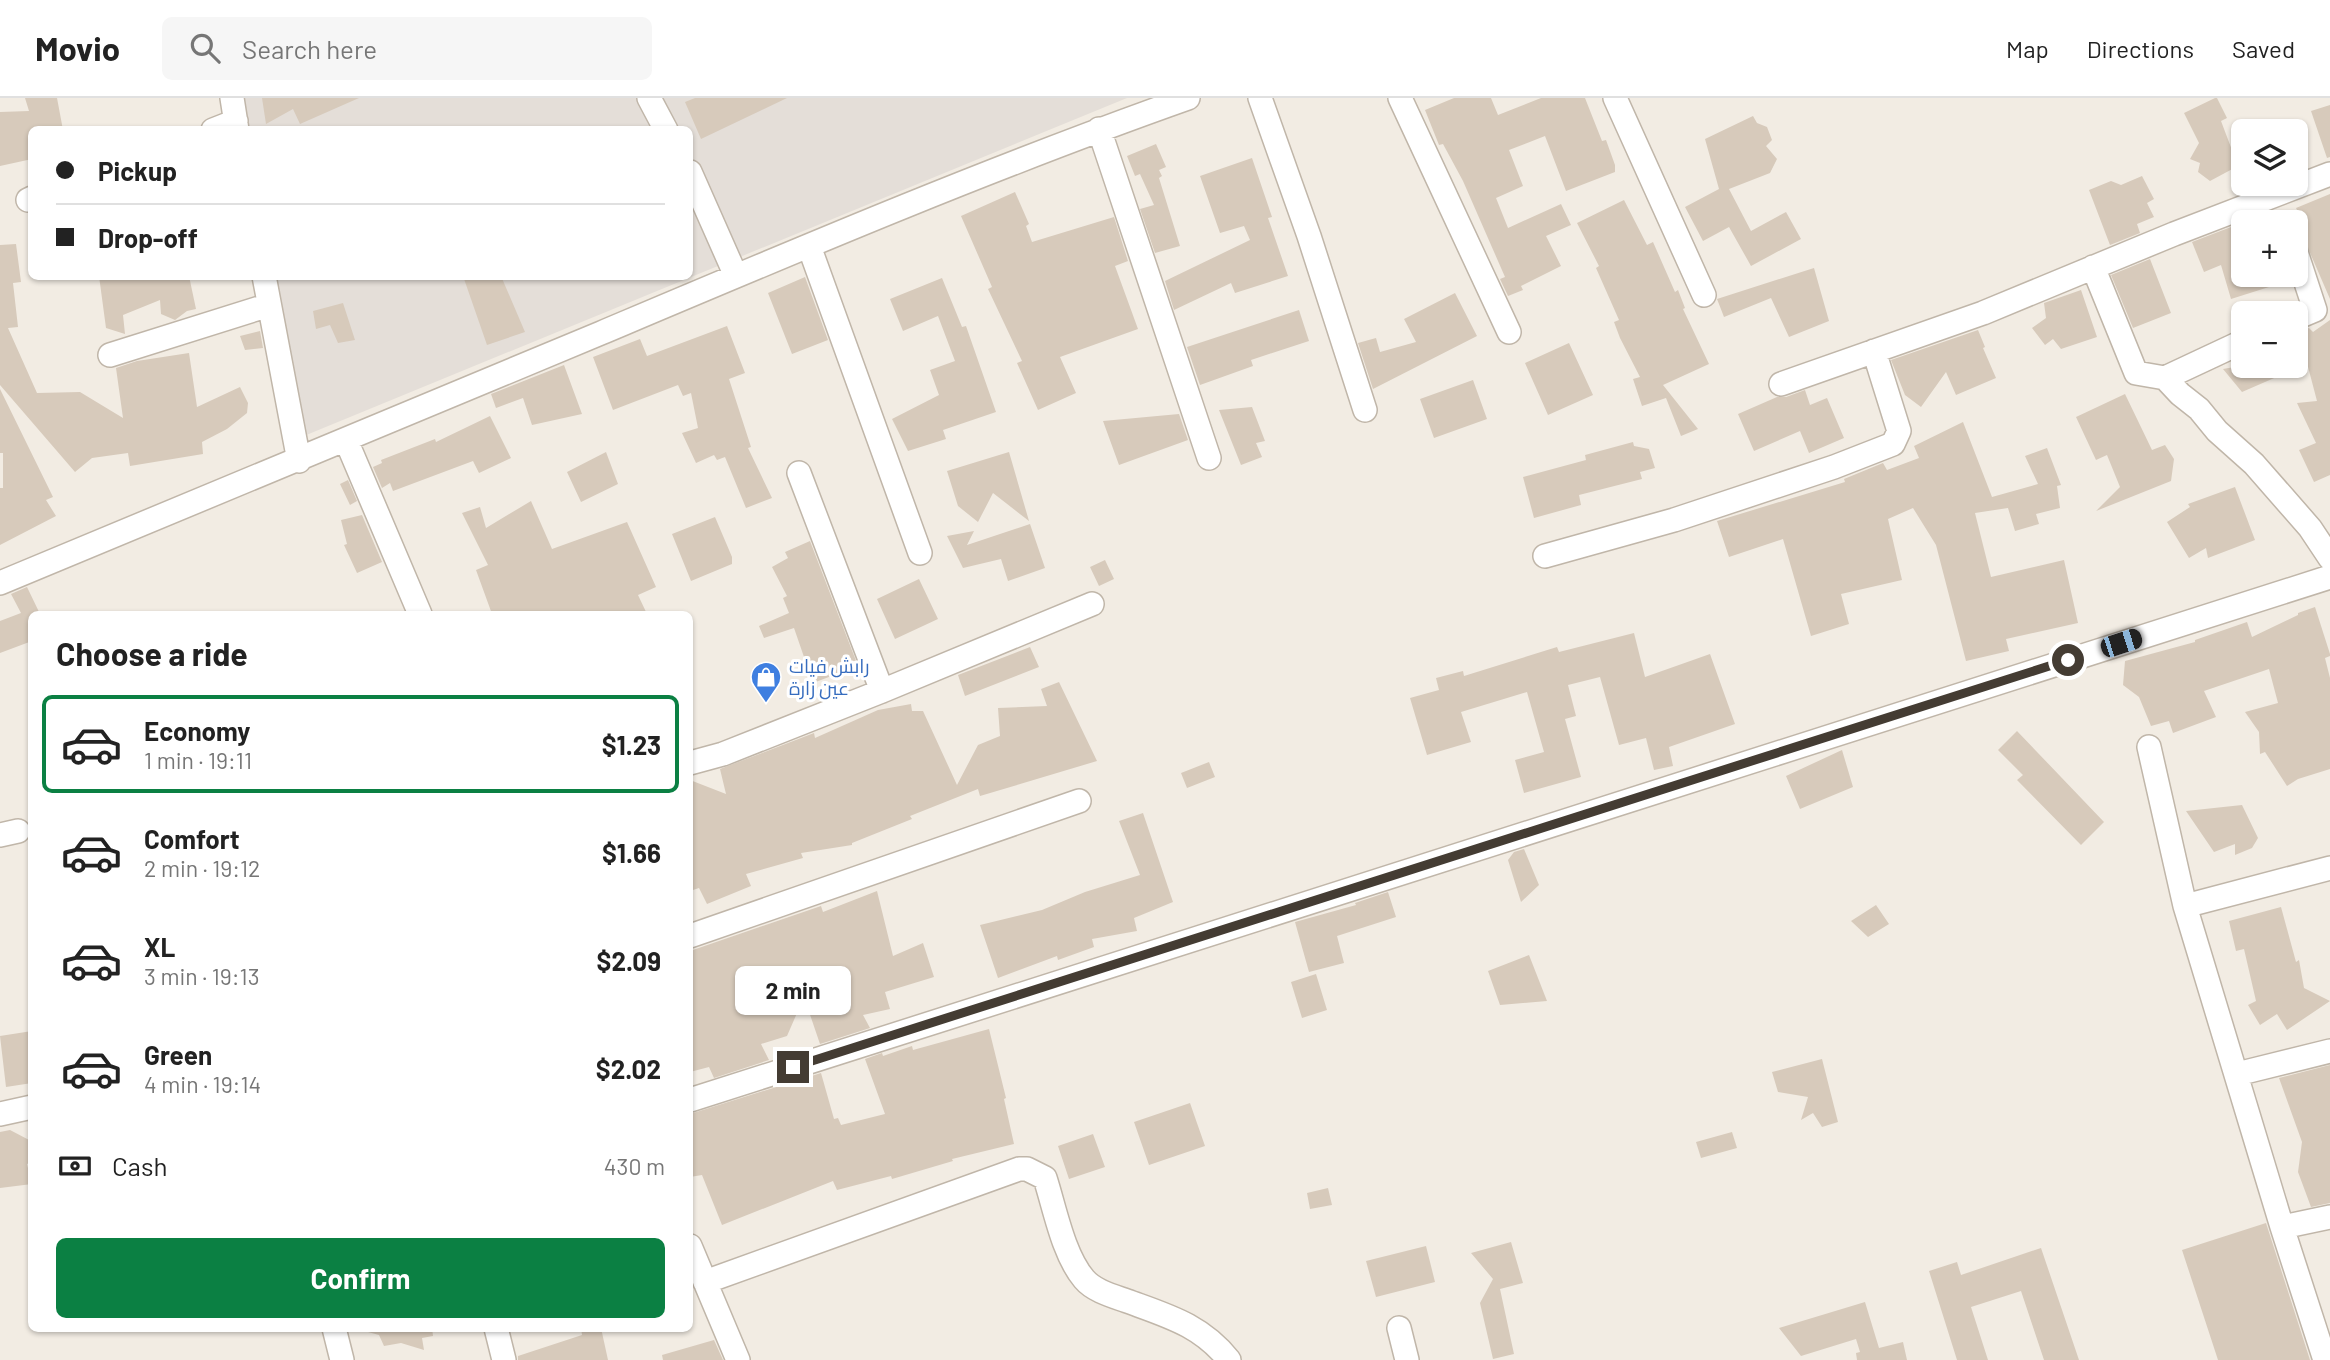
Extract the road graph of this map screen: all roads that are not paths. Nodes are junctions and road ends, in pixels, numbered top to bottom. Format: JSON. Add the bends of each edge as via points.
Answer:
{"nodes":[{"id":1,"x":232,"y":98,"type":"edge"},
{"id":2,"x":649,"y":98,"type":"edge"},
{"id":3,"x":1260,"y":98,"type":"edge"},
{"id":4,"x":1401,"y":98,"type":"edge"},
{"id":5,"x":1615,"y":98,"type":"edge"},
{"id":6,"x":1181,"y":99,"type":"edge"},
{"id":7,"x":237,"y":125,"type":"edge"},
{"id":8,"x":664,"y":126,"type":"edge"},
{"id":9,"x":1099,"y":129,"type":"junction"},
{"id":10,"x":2330,"y":174,"type":"edge"},
{"id":11,"x":693,"y":179,"type":"edge"},
{"id":12,"x":809,"y":246,"type":"junction"},
{"id":13,"x":2093,"y":267,"type":"junction"},
{"id":14,"x":736,"y":276,"type":"junction"},
{"id":15,"x":265,"y":280,"type":"edge"},
{"id":16,"x":2308,"y":287,"type":"edge"},
{"id":17,"x":1704,"y":295,"type":"dead end"},
{"id":18,"x":269,"y":305,"type":"junction"},
{"id":19,"x":2308,"y":313,"type":"edge"},
{"id":20,"x":1509,"y":332,"type":"dead end"},
{"id":21,"x":2231,"y":347,"type":"edge"},
{"id":22,"x":1874,"y":351,"type":"junction"},
{"id":23,"x":110,"y":355,"type":"dead end"},
{"id":24,"x":2165,"y":378,"type":"junction"},
{"id":25,"x":1781,"y":384,"type":"dead end"},
{"id":26,"x":1365,"y":410,"type":"dead end"},
{"id":27,"x":346,"y":440,"type":"junction"},
{"id":28,"x":1209,"y":457,"type":"dead end"},
{"id":29,"x":299,"y":461,"type":"junction"},
{"id":30,"x":799,"y":473,"type":"dead end"},
{"id":31,"x":920,"y":553,"type":"dead end"},
{"id":32,"x":1545,"y":556,"type":"dead end"},
{"id":33,"x":2330,"y":558,"type":"edge"},
{"id":34,"x":2330,"y":577,"type":"edge"},
{"id":35,"x":0,"y":583,"type":"edge"},
{"id":36,"x":1092,"y":604,"type":"dead end"},
{"id":37,"x":419,"y":611,"type":"edge"},
{"id":38,"x":882,"y":691,"type":"junction"},
{"id":39,"x":2149,"y":747,"type":"dead end"},
{"id":40,"x":693,"y":762,"type":"edge"},
{"id":41,"x":1079,"y":802,"type":"dead end"},
{"id":42,"x":2330,"y":868,"type":"edge"},
{"id":43,"x":2185,"y":906,"type":"junction"},
{"id":44,"x":693,"y":935,"type":"edge"},
{"id":45,"x":2330,"y":1051,"type":"edge"},
{"id":46,"x":2237,"y":1074,"type":"junction"},
{"id":47,"x":693,"y":1100,"type":"edge"},
{"id":48,"x":28,"y":1108,"type":"edge"},
{"id":49,"x":0,"y":1114,"type":"edge"},
{"id":50,"x":2330,"y":1217,"type":"edge"},
{"id":51,"x":2282,"y":1227,"type":"junction"},
{"id":52,"x":693,"y":1253,"type":"edge"},
{"id":53,"x":705,"y":1282,"type":"junction"},
{"id":54,"x":1399,"y":1328,"type":"dead end"},
{"id":55,"x":335,"y":1332,"type":"edge"},
{"id":56,"x":497,"y":1332,"type":"edge"},
{"id":57,"x":342,"y":1360,"type":"edge"},
{"id":58,"x":504,"y":1360,"type":"edge"},
{"id":59,"x":738,"y":1360,"type":"edge"},
{"id":60,"x":1228,"y":1360,"type":"edge"},
{"id":61,"x":1407,"y":1360,"type":"edge"},
{"id":62,"x":2325,"y":1360,"type":"edge"}],
"edges":[{"from":1,"to":7,"type":"street"},
{"from":2,"to":8,"type":"street"},
{"from":3,"to":26,"type":"street"},
{"from":4,"to":20,"type":"street"},
{"from":5,"to":17,"type":"street"},
{"from":6,"to":9,"type":"street"},
{"from":9,"to":12,"type":"street"},
{"from":9,"to":28,"type":"street"},
{"from":10,"to":13,"type":"street"},
{"from":11,"to":14,"type":"street"},
{"from":12,"to":14,"type":"street"},
{"from":12,"to":31,"type":"street"},
{"from":13,"to":22,"type":"street","via":[[1983,313]]},
{"from":13,"to":24,"type":"street","via":[[2136,373]]},
{"from":14,"to":27,"type":"street"},
{"from":15,"to":18,"type":"street"},
{"from":16,"to":19,"type":"street","via":[[2315,310]]},
{"from":18,"to":23,"type":"street"},
{"from":18,"to":29,"type":"street"},
{"from":21,"to":24,"type":"street"},
{"from":22,"to":25,"type":"street"},
{"from":22,"to":32,"type":"street","via":[[1899,431],[1893,444],[1674,520]]},
{"from":24,"to":33,"type":"street","via":[[2254,464]]},
{"from":27,"to":29,"type":"street"},
{"from":27,"to":37,"type":"street"},
{"from":29,"to":35,"type":"street"},
{"from":30,"to":38,"type":"street"},
{"from":34,"to":47,"type":"street"},
{"from":36,"to":38,"type":"street"},
{"from":38,"to":40,"type":"street"},
{"from":39,"to":43,"type":"street"},
{"from":41,"to":44,"type":"street"},
{"from":42,"to":43,"type":"street"},
{"from":43,"to":46,"type":"street"},
{"from":45,"to":46,"type":"street"},
{"from":46,"to":51,"type":"street"},
{"from":48,"to":49,"type":"street"},
{"from":50,"to":51,"type":"street"},
{"from":51,"to":62,"type":"street"},
{"from":52,"to":53,"type":"street"},
{"from":53,"to":59,"type":"street"},
{"from":53,"to":60,"type":"street","via":[[1027,1169],[1045,1178],[1071,1258],[1085,1280],[1108,1294],[1201,1331]]},
{"from":54,"to":61,"type":"street"},
{"from":55,"to":57,"type":"street"},
{"from":56,"to":58,"type":"street"}]}
